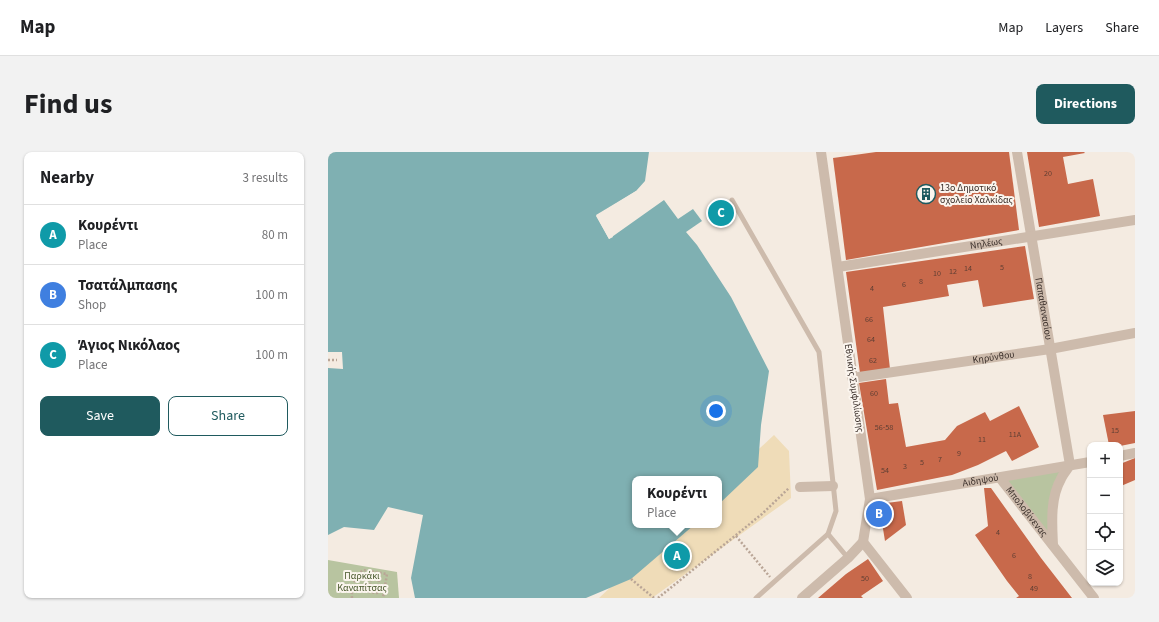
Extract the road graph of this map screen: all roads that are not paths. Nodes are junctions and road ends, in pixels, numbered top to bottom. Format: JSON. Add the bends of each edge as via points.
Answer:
{"nodes":[{"id":1,"x":822,"y":152,"type":"edge"},
{"id":2,"x":1017,"y":152,"type":"edge"},
{"id":3,"x":732,"y":200,"type":"dead end"},
{"id":4,"x":1135,"y":220,"type":"edge"},
{"id":5,"x":1031,"y":236,"type":"junction"},
{"id":6,"x":838,"y":267,"type":"junction"},
{"id":7,"x":1135,"y":333,"type":"edge"},
{"id":8,"x":1050,"y":349,"type":"junction"},
{"id":9,"x":852,"y":378,"type":"junction"},
{"id":10,"x":1135,"y":453,"type":"edge"},
{"id":11,"x":1123,"y":455,"type":"edge"},
{"id":12,"x":1087,"y":463,"type":"edge"},
{"id":13,"x":1070,"y":466,"type":"junction"},
{"id":14,"x":1000,"y":478,"type":"junction"},
{"id":15,"x":833,"y":486,"type":"junction"},
{"id":16,"x":800,"y":487,"type":"dead end"},
{"id":17,"x":870,"y":499,"type":"junction"},
{"id":18,"x":828,"y":534,"type":"junction"},
{"id":19,"x":863,"y":542,"type":"junction"},
{"id":20,"x":1053,"y":545,"type":"junction"},
{"id":21,"x":848,"y":558,"type":"junction"},
{"id":22,"x":1092,"y":597,"type":"edge"},
{"id":23,"x":756,"y":598,"type":"edge"},
{"id":24,"x":802,"y":598,"type":"edge"},
{"id":25,"x":907,"y":598,"type":"edge"}],
"edges":[{"from":1,"to":6,"type":"street","name":"Εθνικής Συμφιλίωσης"},
{"from":2,"to":5,"type":"street","name":"Παπαθανασίου"},
{"from":3,"to":15,"type":"lane","via":[[819,352]]},
{"from":4,"to":5,"type":"street","name":"Νηλέως"},
{"from":5,"to":6,"type":"street","name":"Νηλέως"},
{"from":5,"to":8,"type":"street","name":"Παπαθανασίου"},
{"from":6,"to":9,"type":"street","name":"Εθνικής Συμφιλίωσης"},
{"from":7,"to":8,"type":"street","name":"Κηρύνθου"},
{"from":8,"to":9,"type":"street","name":"Κηρύνθου"},
{"from":8,"to":13,"type":"street","name":"Παπαθανασίου"},
{"from":9,"to":17,"type":"street","name":"Εθνικής Συμφιλίωσης"},
{"from":10,"to":11,"type":"street"},
{"from":12,"to":13,"type":"street","name":"Αιδηψού"},
{"from":13,"to":14,"type":"street","name":"Αιδηψού"},
{"from":13,"to":20,"type":"street","name":"Μπολοβίνενας","via":[[1060,479],[1055,496],[1051,520]]},
{"from":14,"to":17,"type":"street","name":"Αιδηψού"},
{"from":14,"to":20,"type":"street","name":"Μπολοβίνενας"},
{"from":15,"to":16,"type":"street"},
{"from":15,"to":18,"type":"lane","via":[[836,511]]},
{"from":17,"to":19,"type":"street","name":"Εθνικής Συμφιλίωσης"},
{"from":18,"to":21,"type":"lane"},
{"from":18,"to":23,"type":"lane"},
{"from":19,"to":21,"type":"street"},
{"from":19,"to":25,"type":"street"},
{"from":20,"to":22,"type":"street","name":"Μπολοβίνενας"},
{"from":21,"to":24,"type":"street"}]}
